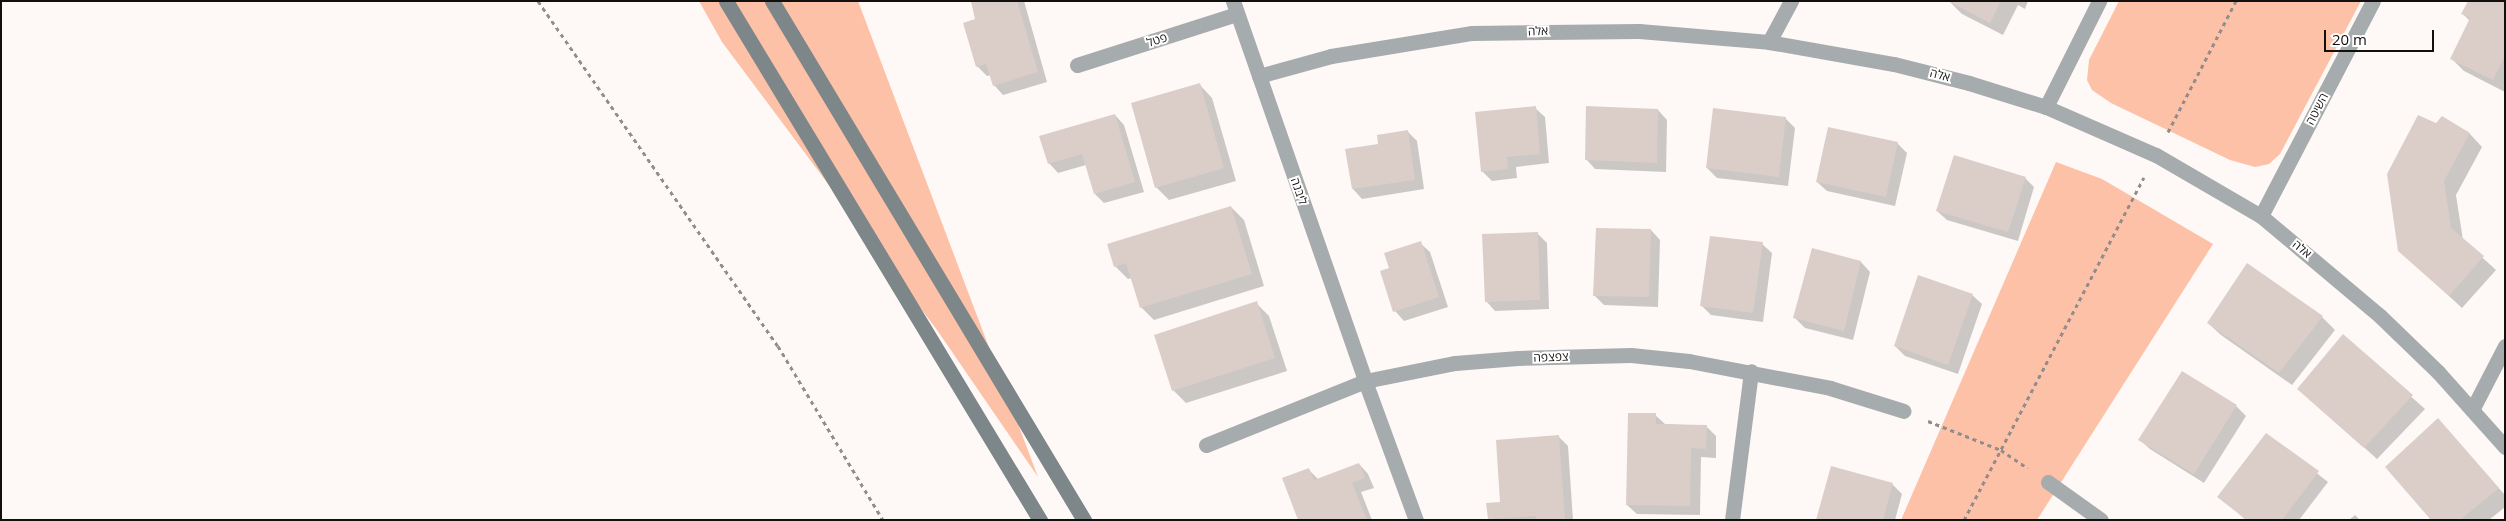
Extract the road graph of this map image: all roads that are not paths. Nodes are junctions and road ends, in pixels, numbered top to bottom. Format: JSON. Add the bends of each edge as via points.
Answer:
{"nodes":[{"id":1,"x":726,"y":1,"type":"edge"},
{"id":2,"x":772,"y":1,"type":"edge"},
{"id":3,"x":1791,"y":1,"type":"edge"},
{"id":4,"x":2099,"y":1,"type":"edge"},
{"id":5,"x":2373,"y":1,"type":"edge"},
{"id":6,"x":1235,"y":8,"type":"edge"},
{"id":7,"x":1769,"y":42,"type":"junction"},
{"id":8,"x":1076,"y":65,"type":"dead end"},
{"id":9,"x":1259,"y":76,"type":"junction"},
{"id":10,"x":2046,"y":106,"type":"junction"},
{"id":11,"x":2261,"y":216,"type":"junction"},
{"id":12,"x":2505,"y":346,"type":"edge"},
{"id":13,"x":1751,"y":372,"type":"junction"},
{"id":14,"x":1365,"y":381,"type":"junction"},
{"id":15,"x":2472,"y":410,"type":"junction"},
{"id":16,"x":1904,"y":411,"type":"road end"},
{"id":17,"x":1206,"y":445,"type":"dead end"},
{"id":18,"x":2505,"y":447,"type":"edge"},
{"id":19,"x":2048,"y":482,"type":"road end"},
{"id":20,"x":1040,"y":520,"type":"edge"},
{"id":21,"x":1084,"y":520,"type":"edge"},
{"id":22,"x":1416,"y":520,"type":"edge"},
{"id":23,"x":1732,"y":520,"type":"edge"},
{"id":24,"x":2101,"y":520,"type":"edge"}],
"edges":[{"from":1,"to":20,"type":"main road"},
{"from":2,"to":21,"type":"main road"},
{"from":3,"to":7,"type":"street"},
{"from":4,"to":10,"type":"street"},
{"from":5,"to":11,"type":"street","name":"השיטה"},
{"from":6,"to":8,"type":"street","name":"פטל"},
{"from":6,"to":9,"type":"street","name":"ליבנה"},
{"from":7,"to":9,"type":"street","name":"אלה","via":[[1639,32],[1472,33],[1331,56]]},
{"from":7,"to":10,"type":"street","name":"אלה","via":[[1894,64]]},
{"from":9,"to":14,"type":"street","name":"ליבנה"},
{"from":10,"to":11,"type":"street","name":"אלה","via":[[2156,155]]},
{"from":11,"to":15,"type":"street","name":"אלה","via":[[2380,316]]},
{"from":12,"to":15,"type":"street"},
{"from":13,"to":14,"type":"street","name":"צפצפה","via":[[1631,355],[1573,356],[1455,363]]},
{"from":13,"to":16,"type":"street","name":"צפצפה","via":[[1830,388]]},
{"from":13,"to":23,"type":"street"},
{"from":14,"to":17,"type":"street","name":"צפצפה"},
{"from":14,"to":22,"type":"street","name":"ליבנה"},
{"from":15,"to":18,"type":"street","name":"אלה"},
{"from":19,"to":24,"type":"street"}]}
